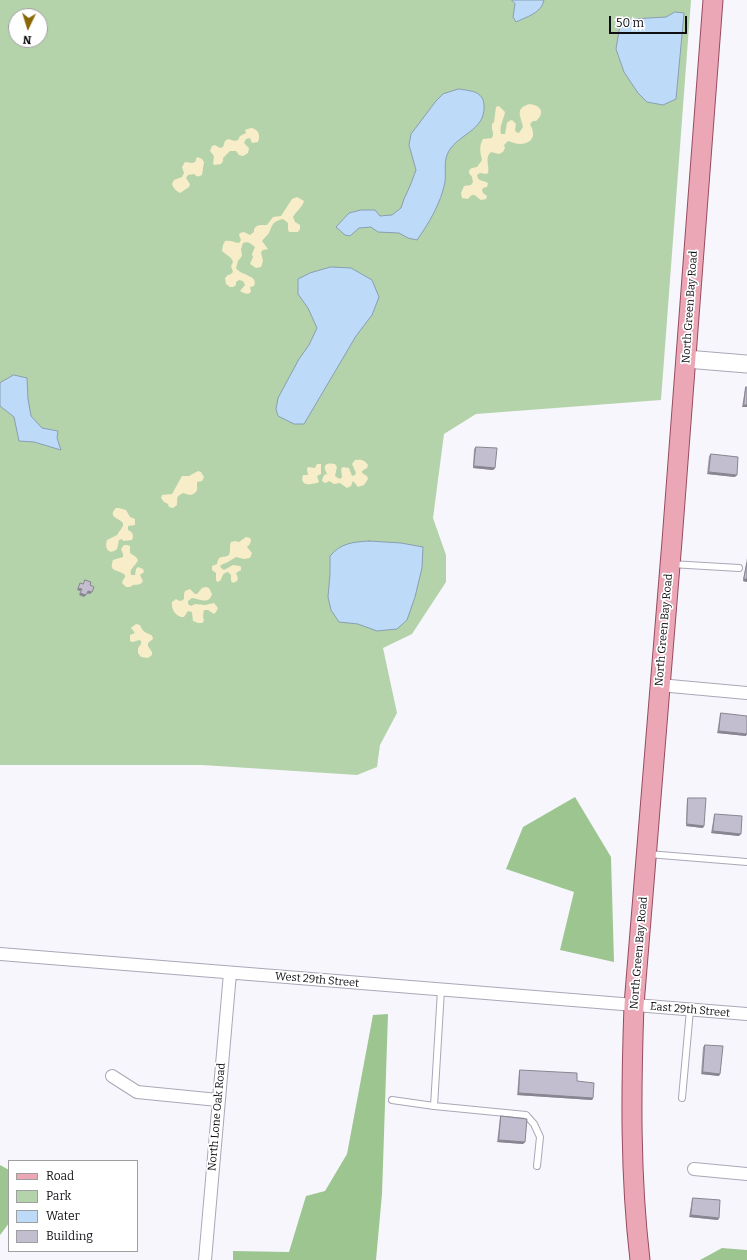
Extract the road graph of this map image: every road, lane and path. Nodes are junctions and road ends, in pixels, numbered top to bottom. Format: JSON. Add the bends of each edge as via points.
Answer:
{"nodes":[{"id":1,"x":713,"y":0,"type":"edge"},
{"id":2,"x":686,"y":359,"type":"junction"},
{"id":3,"x":747,"y":364,"type":"edge"},
{"id":4,"x":670,"y":564,"type":"junction"},
{"id":5,"x":739,"y":568,"type":"dead end"},
{"id":6,"x":659,"y":685,"type":"junction"},
{"id":7,"x":747,"y":692,"type":"edge"},
{"id":8,"x":647,"y":854,"type":"junction"},
{"id":9,"x":747,"y":862,"type":"edge"},
{"id":10,"x":0,"y":954,"type":"edge"},
{"id":11,"x":230,"y":973,"type":"junction"},
{"id":12,"x":441,"y":990,"type":"junction"},
{"id":13,"x":634,"y":1005,"type":"junction"},
{"id":14,"x":690,"y":1010,"type":"junction"},
{"id":15,"x":747,"y":1014,"type":"edge"},
{"id":16,"x":112,"y":1076,"type":"dead end"},
{"id":17,"x":682,"y":1098,"type":"dead end"},
{"id":18,"x":218,"y":1100,"type":"junction"},
{"id":19,"x":392,"y":1100,"type":"dead end"},
{"id":20,"x":434,"y":1106,"type":"junction"},
{"id":21,"x":537,"y":1166,"type":"dead end"},
{"id":22,"x":694,"y":1169,"type":"dead end"},
{"id":23,"x":747,"y":1174,"type":"edge"},
{"id":24,"x":205,"y":1260,"type":"edge"},
{"id":25,"x":640,"y":1260,"type":"edge"}],
"edges":[{"from":1,"to":2,"type":"main road","name":"North Green Bay Road"},
{"from":2,"to":3,"type":"street"},
{"from":2,"to":4,"type":"main road","name":"North Green Bay Road"},
{"from":4,"to":5,"type":"lane"},
{"from":4,"to":6,"type":"main road","name":"North Green Bay Road"},
{"from":6,"to":7,"type":"street"},
{"from":6,"to":8,"type":"main road","name":"North Green Bay Road"},
{"from":8,"to":9,"type":"lane"},
{"from":8,"to":13,"type":"main road","name":"North Green Bay Road"},
{"from":10,"to":11,"type":"street","name":"West 29th Street"},
{"from":11,"to":12,"type":"street","name":"West 29th Street"},
{"from":11,"to":18,"type":"street","name":"North Lone Oak Road"},
{"from":12,"to":13,"type":"street","name":"West 29th Street"},
{"from":12,"to":20,"type":"lane"},
{"from":13,"to":14,"type":"street","name":"East 29th Street"},
{"from":13,"to":25,"type":"main road","name":"North Green Bay Road","via":[[632,1150]]},
{"from":14,"to":15,"type":"street","name":"East 29th Street"},
{"from":14,"to":17,"type":"lane"},
{"from":16,"to":18,"type":"street","via":[[137,1092]]},
{"from":18,"to":24,"type":"street","name":"North Lone Oak Road"},
{"from":19,"to":20,"type":"lane"},
{"from":20,"to":21,"type":"lane","via":[[526,1115],[540,1137]]},
{"from":22,"to":23,"type":"street"}]}
